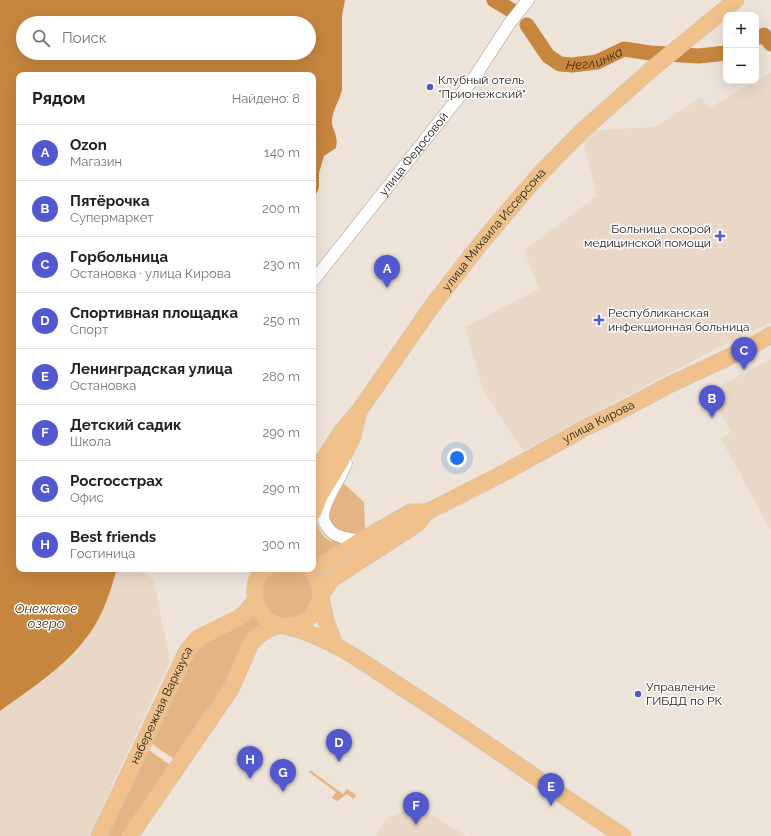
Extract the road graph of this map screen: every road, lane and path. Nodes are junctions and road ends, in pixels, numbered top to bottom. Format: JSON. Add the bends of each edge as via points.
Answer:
{"nodes":[{"id":1,"x":736,"y":0,"type":"edge"},
{"id":2,"x":525,"y":4,"type":"edge"},
{"id":3,"x":316,"y":277,"type":"edge"},
{"id":4,"x":771,"y":335,"type":"edge"},
{"id":5,"x":359,"y":411,"type":"junction"},
{"id":6,"x":352,"y":439,"type":"junction"},
{"id":7,"x":316,"y":471,"type":"edge"},
{"id":8,"x":316,"y":506,"type":"edge"},
{"id":9,"x":427,"y":512,"type":"junction"},
{"id":10,"x":360,"y":541,"type":"junction"},
{"id":11,"x":316,"y":567,"type":"edge"},
{"id":12,"x":262,"y":572,"type":"edge"},
{"id":13,"x":312,"y":572,"type":"edge"},
{"id":14,"x":321,"y":595,"type":"junction"},
{"id":15,"x":255,"y":601,"type":"junction"},
{"id":16,"x":283,"y":626,"type":"junction"},
{"id":17,"x":335,"y":645,"type":"junction"},
{"id":18,"x":99,"y":836,"type":"edge"},
{"id":19,"x":130,"y":836,"type":"edge"},
{"id":20,"x":623,"y":836,"type":"edge"}],
"edges":[{"from":1,"to":5,"type":"main road","name":"улица Михаила Иссерсона","via":[[582,131],[538,176],[432,306]]},
{"from":2,"to":3,"type":"street","name":"улица Федосовой","via":[[474,78]]},
{"from":4,"to":9,"type":"main road","name":"улица Кирова","via":[[587,426]]},
{"from":5,"to":6,"type":"main road","name":"улица Михаила Иссерсона"},
{"from":5,"to":7,"type":"main road","name":"улица Михаила Иссерсона","via":[[341,432]]},
{"from":6,"to":8,"type":"main road","name":"улица Михаила Иссерсона"},
{"from":6,"to":10,"type":"street","via":[[346,465],[326,504],[323,516],[331,532]]},
{"from":9,"to":10,"type":"main road","name":"улица Кирова","via":[[411,512]]},
{"from":9,"to":14,"type":"main road","name":"улица Кирова","via":[[417,524],[332,579]]},
{"from":10,"to":11,"type":"main road","name":"улица Кирова"},
{"from":12,"to":15,"type":"main road","via":[[254,588]]},
{"from":13,"to":14,"type":"main road","via":[[317,578]]},
{"from":14,"to":16,"type":"main road","name":"улица Кирова","via":[[318,607],[311,617],[301,624]]},
{"from":14,"to":17,"type":"main road","via":[[326,621]]},
{"from":15,"to":16,"type":"main road","via":[[259,612],[267,620]]},
{"from":15,"to":18,"type":"main road","name":"набережная Варкауса","via":[[244,614],[198,638],[187,651]]},
{"from":16,"to":17,"type":"main road","via":[[301,630]]},
{"from":16,"to":19,"type":"main road","via":[[265,631],[251,643],[231,689]]},
{"from":17,"to":20,"type":"main road","via":[[456,722]]}]}
